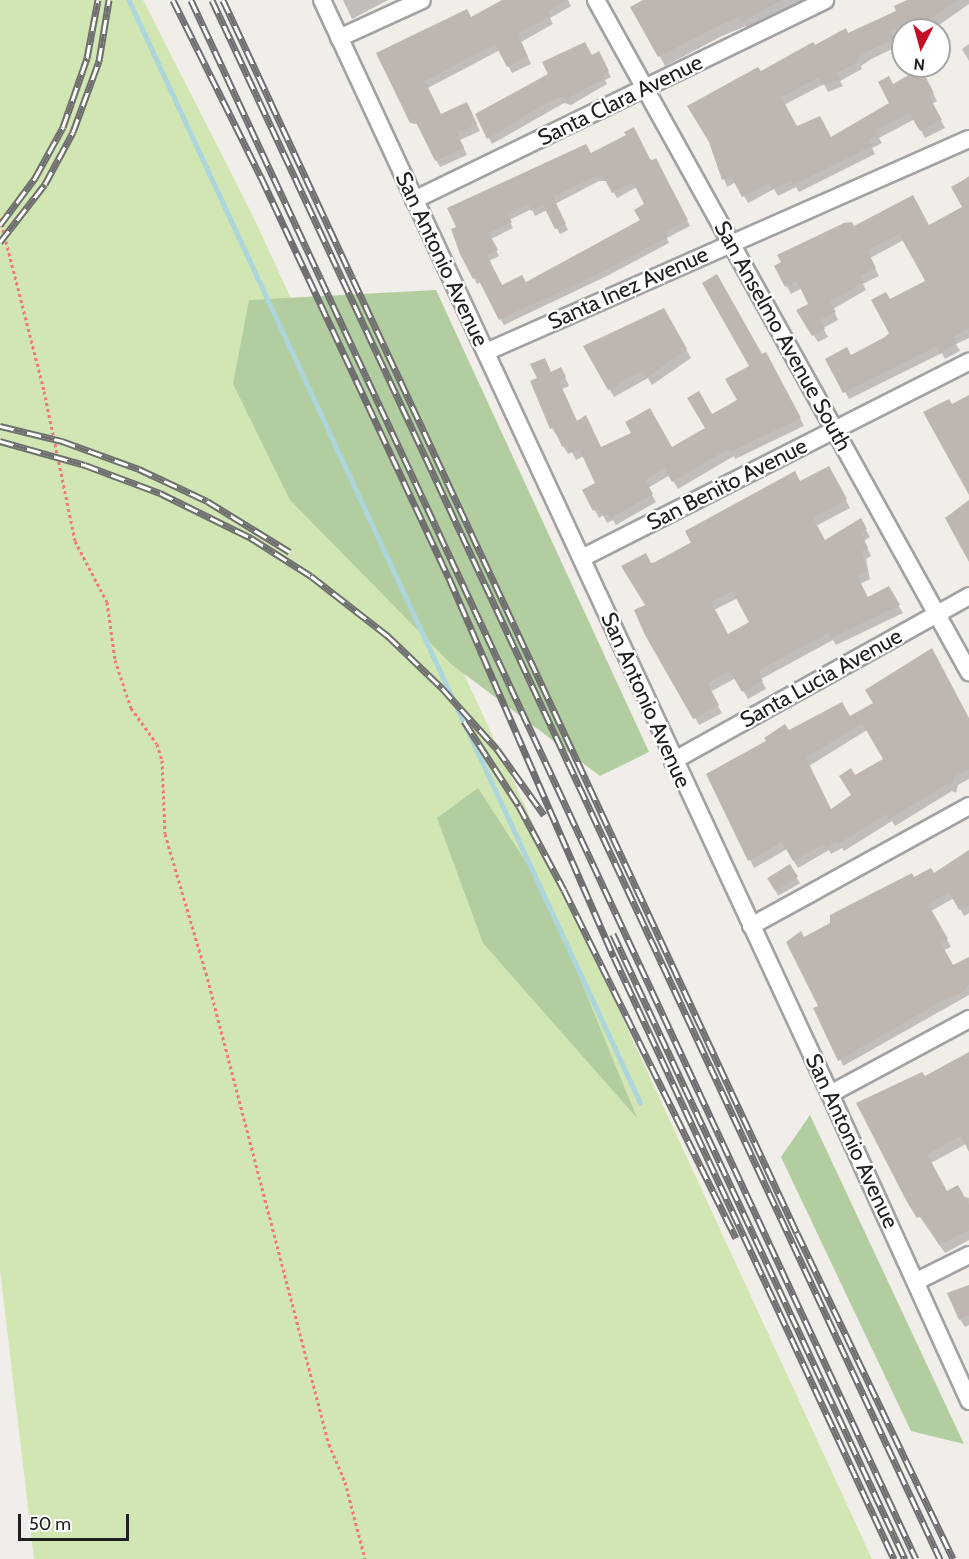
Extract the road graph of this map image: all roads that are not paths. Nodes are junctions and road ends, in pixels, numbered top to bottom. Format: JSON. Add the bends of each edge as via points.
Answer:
{"nodes":[{"id":1,"x":322,"y":0,"type":"edge"},
{"id":2,"x":422,"y":0,"type":"edge"},
{"id":3,"x":596,"y":0,"type":"edge"},
{"id":4,"x":825,"y":0,"type":"edge"},
{"id":5,"x":339,"y":38,"type":"junction"},
{"id":6,"x":646,"y":87,"type":"junction"},
{"id":7,"x":969,"y":139,"type":"edge"},
{"id":8,"x":414,"y":200,"type":"junction"},
{"id":9,"x":732,"y":242,"type":"junction"},
{"id":10,"x":486,"y":352,"type":"junction"},
{"id":11,"x":969,"y":362,"type":"edge"},
{"id":12,"x":834,"y":429,"type":"junction"},
{"id":13,"x":582,"y":558,"type":"junction"},
{"id":14,"x":969,"y":596,"type":"edge"},
{"id":15,"x":936,"y":614,"type":"junction"},
{"id":16,"x":969,"y":672,"type":"edge"},
{"id":17,"x":673,"y":761,"type":"junction"},
{"id":18,"x":969,"y":806,"type":"edge"},
{"id":19,"x":751,"y":926,"type":"junction"},
{"id":20,"x":969,"y":1019,"type":"edge"},
{"id":21,"x":830,"y":1094,"type":"junction"},
{"id":22,"x":969,"y":1255,"type":"edge"},
{"id":23,"x":917,"y":1281,"type":"junction"},
{"id":24,"x":969,"y":1401,"type":"edge"}],
"edges":[{"from":1,"to":5,"type":"street","name":"San Antonio Avenue"},
{"from":2,"to":5,"type":"street"},
{"from":3,"to":6,"type":"street","name":"San Anselmo Avenue South"},
{"from":4,"to":6,"type":"street","name":"Santa Clara Avenue"},
{"from":5,"to":8,"type":"street","name":"San Antonio Avenue"},
{"from":6,"to":8,"type":"street","name":"Santa Clara Avenue"},
{"from":6,"to":9,"type":"street","name":"San Anselmo Avenue South"},
{"from":7,"to":9,"type":"street","name":"Santa Inez Avenue"},
{"from":8,"to":10,"type":"street","name":"San Antonio Avenue"},
{"from":9,"to":10,"type":"street","name":"Santa Inez Avenue"},
{"from":9,"to":12,"type":"street","name":"San Anselmo Avenue South"},
{"from":10,"to":13,"type":"street","name":"San Antonio Avenue"},
{"from":11,"to":12,"type":"street","name":"San Benito Avenue"},
{"from":12,"to":13,"type":"street","name":"San Benito Avenue"},
{"from":12,"to":15,"type":"street","name":"San Anselmo Avenue South"},
{"from":13,"to":17,"type":"street","name":"San Antonio Avenue"},
{"from":14,"to":15,"type":"street","name":"Santa Lucia Avenue"},
{"from":15,"to":16,"type":"street","name":"San Anselmo Avenue South"},
{"from":15,"to":17,"type":"street","name":"Santa Lucia Avenue"},
{"from":17,"to":19,"type":"street","name":"San Antonio Avenue"},
{"from":18,"to":19,"type":"street"},
{"from":19,"to":21,"type":"street","name":"San Antonio Avenue"},
{"from":20,"to":21,"type":"street"},
{"from":21,"to":23,"type":"street","name":"San Antonio Avenue"},
{"from":22,"to":23,"type":"street"},
{"from":23,"to":24,"type":"street","name":"San Antonio Avenue"}]}
